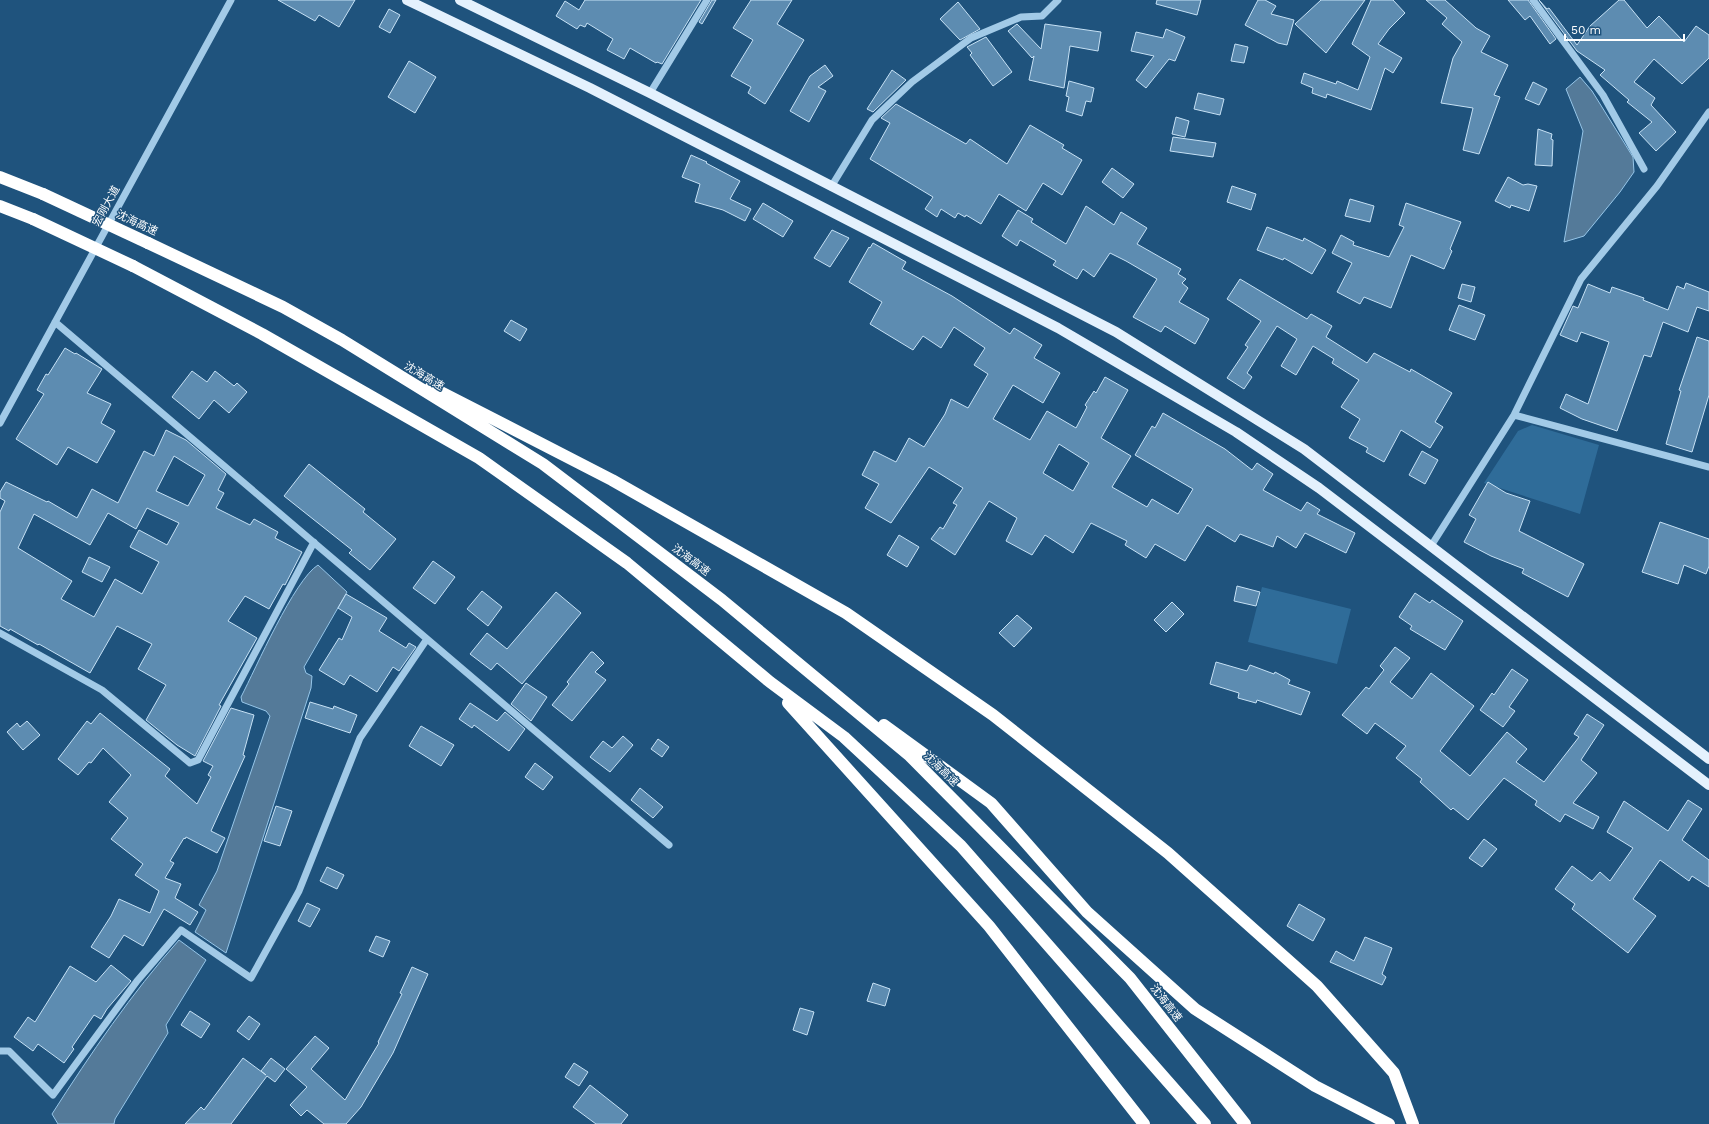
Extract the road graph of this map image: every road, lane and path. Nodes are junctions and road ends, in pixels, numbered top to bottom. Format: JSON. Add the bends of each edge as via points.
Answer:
{"nodes":[{"id":1,"x":231,"y":0,"type":"edge"},
{"id":2,"x":407,"y":0,"type":"edge"},
{"id":3,"x":460,"y":0,"type":"edge"},
{"id":4,"x":707,"y":0,"type":"edge"},
{"id":5,"x":1058,"y":0,"type":"edge"},
{"id":6,"x":1533,"y":0,"type":"edge"},
{"id":7,"x":650,"y":93,"type":"junction"},
{"id":8,"x":1708,"y":114,"type":"edge"},
{"id":9,"x":1644,"y":169,"type":"dead end"},
{"id":10,"x":0,"y":177,"type":"edge"},
{"id":11,"x":831,"y":187,"type":"junction"},
{"id":12,"x":0,"y":206,"type":"edge"},
{"id":13,"x":55,"y":322,"type":"junction"},
{"id":14,"x":342,"y":340,"type":"junction"},
{"id":15,"x":1514,"y":415,"type":"junction"},
{"id":16,"x":0,"y":423,"type":"edge"},
{"id":17,"x":1709,"y":468,"type":"edge"},
{"id":18,"x":314,"y":542,"type":"junction"},
{"id":19,"x":1431,"y":546,"type":"junction"},
{"id":20,"x":0,"y":633,"type":"edge"},
{"id":21,"x":427,"y":639,"type":"junction"},
{"id":22,"x":792,"y":658,"type":"junction"},
{"id":23,"x":770,"y":682,"type":"junction"},
{"id":24,"x":1709,"y":759,"type":"edge"},
{"id":25,"x":1709,"y":785,"type":"edge"},
{"id":26,"x":669,"y":845,"type":"dead end"},
{"id":27,"x":0,"y":1051,"type":"edge"},
{"id":28,"x":1144,"y":1124,"type":"edge"},
{"id":29,"x":1205,"y":1124,"type":"edge"},
{"id":30,"x":1245,"y":1124,"type":"edge"},
{"id":31,"x":1389,"y":1124,"type":"edge"},
{"id":32,"x":1413,"y":1124,"type":"edge"}],
"edges":[{"from":1,"to":13,"type":"street","name":"宏刚大道"},
{"from":2,"to":25,"type":"main road","via":[[590,88],[1058,328],[1236,432],[1319,488]]},
{"from":3,"to":7,"type":"main road"},
{"from":4,"to":7,"type":"street"},
{"from":5,"to":11,"type":"street","via":[[1042,16],[1021,17],[971,38],[912,82],[872,120]]},
{"from":6,"to":9,"type":"street","via":[[1603,95]]},
{"from":7,"to":11,"type":"main road"},
{"from":8,"to":15,"type":"street","via":[[1657,186],[1581,279]]},
{"from":10,"to":14,"type":"highway","name":"沈海高速","bridge":true,"via":[[44,194],[283,307]]},
{"from":11,"to":19,"type":"main road","via":[[1116,332],[1304,449]]},
{"from":12,"to":23,"type":"highway","bridge":true,"via":[[133,266],[262,334],[479,458],[627,563]]},
{"from":13,"to":16,"type":"street","name":"宏刚大道"},
{"from":13,"to":18,"type":"street"},
{"from":14,"to":22,"type":"highway","name":"沈海高速","via":[[543,464],[722,600]]},
{"from":14,"to":32,"type":"highway","via":[[612,480],[840,609],[993,715],[1168,853],[1317,986],[1394,1073]]},
{"from":15,"to":17,"type":"street"},
{"from":15,"to":19,"type":"street"},
{"from":18,"to":20,"type":"street","via":[[198,760],[190,763],[102,690]]},
{"from":18,"to":21,"type":"street"},
{"from":19,"to":24,"type":"main road"},
{"from":21,"to":26,"type":"street"},
{"from":21,"to":27,"type":"street","via":[[360,738],[298,891],[251,978],[181,930],[137,981],[53,1094],[9,1051]]},
{"from":22,"to":30,"type":"highway","name":"沈海高速","via":[[910,756],[1130,978]]},
{"from":22,"to":31,"type":"highway","via":[[991,803],[1087,912],[1195,1009],[1315,1086]]},
{"from":23,"to":28,"type":"highway","via":[[989,926]]},
{"from":23,"to":29,"type":"highway","via":[[844,737],[961,846]]}]}
